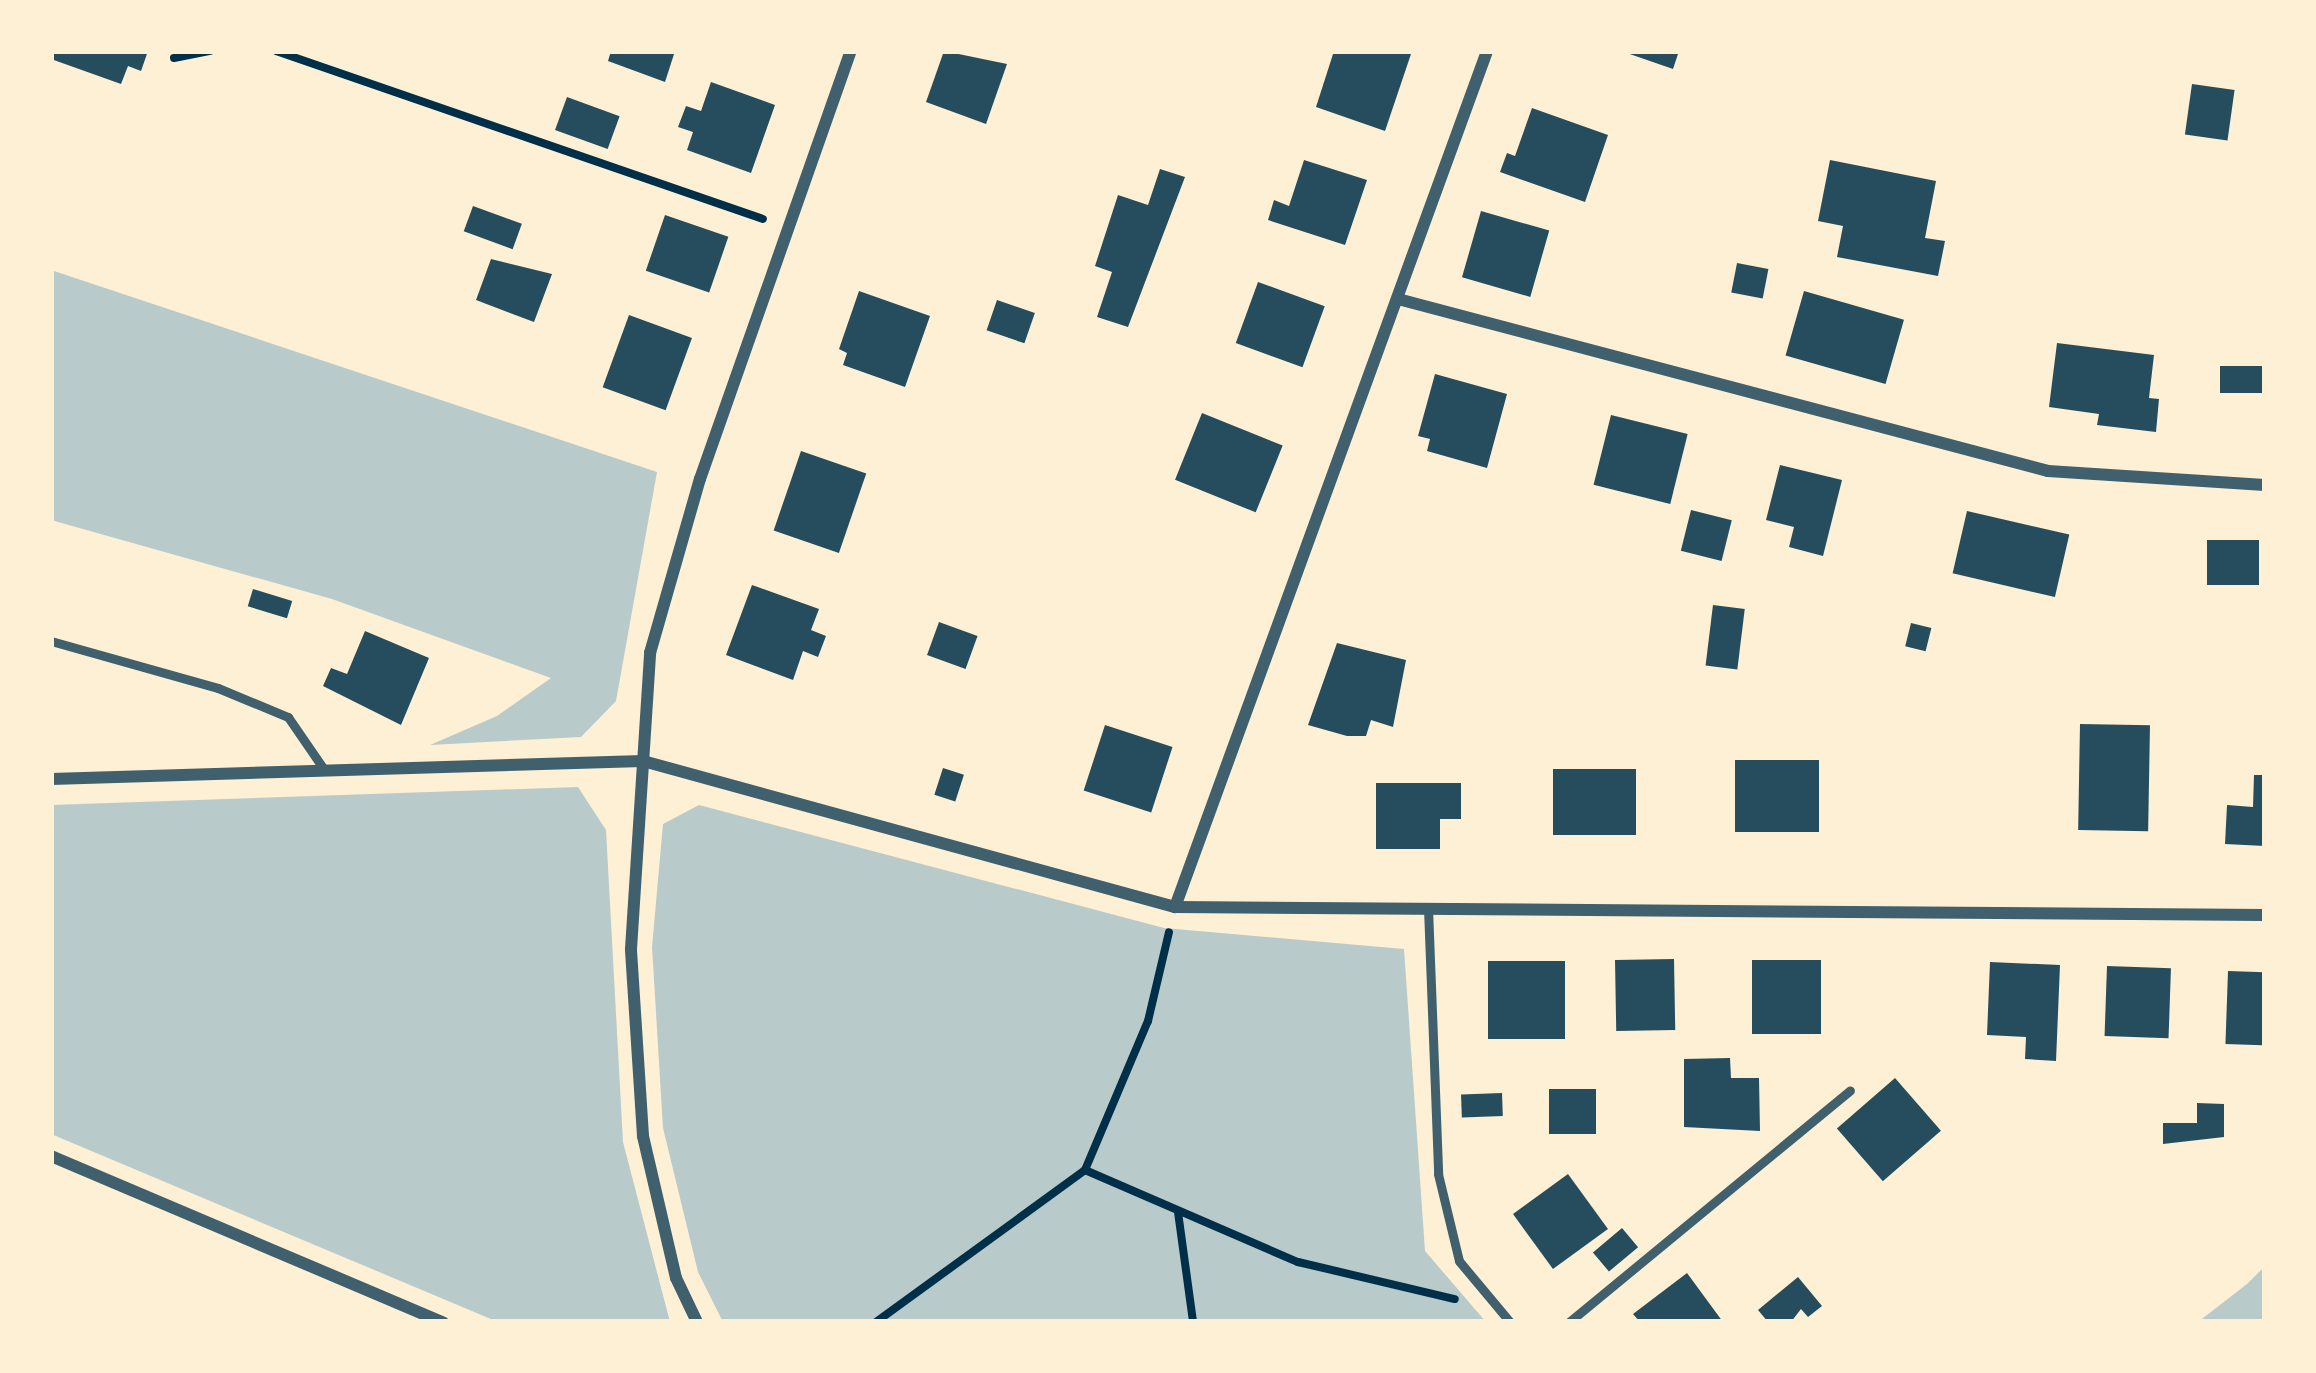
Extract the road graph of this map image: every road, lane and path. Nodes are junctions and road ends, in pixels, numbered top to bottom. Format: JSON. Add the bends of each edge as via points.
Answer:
{"nodes":[{"id":1,"x":210,"y":51,"type":"edge"},
{"id":2,"x":276,"y":51,"type":"edge"},
{"id":3,"x":851,"y":51,"type":"edge"},
{"id":4,"x":1486,"y":51,"type":"edge"},
{"id":5,"x":174,"y":58,"type":"dead end"},
{"id":6,"x":793,"y":229,"type":"junction"},
{"id":7,"x":1398,"y":299,"type":"junction"},
{"id":8,"x":2265,"y":484,"type":"edge"},
{"id":9,"x":51,"y":641,"type":"edge"},
{"id":10,"x":643,"y":761,"type":"junction"},
{"id":11,"x":323,"y":768,"type":"junction"},
{"id":12,"x":51,"y":779,"type":"edge"},
{"id":13,"x":1175,"y":907,"type":"junction"},
{"id":14,"x":1428,"y":908,"type":"junction"},
{"id":15,"x":2265,"y":915,"type":"edge"},
{"id":16,"x":1850,"y":1090,"type":"dead end"},
{"id":17,"x":51,"y":1156,"type":"edge"},
{"id":18,"x":1085,"y":1170,"type":"junction"},
{"id":19,"x":1178,"y":1211,"type":"junction"},
{"id":20,"x":1496,"y":1305,"type":"junction"},
{"id":21,"x":443,"y":1322,"type":"edge"},
{"id":22,"x":697,"y":1322,"type":"edge"},
{"id":23,"x":876,"y":1322,"type":"edge"},
{"id":24,"x":1193,"y":1322,"type":"edge"},
{"id":25,"x":1510,"y":1322,"type":"edge"},
{"id":26,"x":1569,"y":1322,"type":"edge"}],
"edges":[{"from":1,"to":5,"type":"path"},
{"from":2,"to":6,"type":"path"},
{"from":3,"to":6,"type":"street"},
{"from":4,"to":7,"type":"street"},
{"from":6,"to":10,"type":"street","via":[[700,479],[650,653]]},
{"from":7,"to":8,"type":"street","via":[[2048,471],[2194,486]]},
{"from":7,"to":13,"type":"street"},
{"from":9,"to":11,"type":"lane","via":[[288,716]]},
{"from":10,"to":11,"type":"street"},
{"from":10,"to":13,"type":"street"},
{"from":10,"to":22,"type":"street","via":[[631,950],[643,1136],[676,1278]]},
{"from":11,"to":12,"type":"street"},
{"from":13,"to":14,"type":"street"},
{"from":13,"to":18,"type":"path","via":[[1148,1021]]},
{"from":14,"to":15,"type":"street"},
{"from":14,"to":20,"type":"lane","via":[[1438,1174],[1459,1261]]},
{"from":16,"to":26,"type":"lane"},
{"from":17,"to":21,"type":"street"},
{"from":18,"to":19,"type":"path"},
{"from":18,"to":23,"type":"path"},
{"from":19,"to":20,"type":"path","via":[[1298,1262],[1399,1292]]},
{"from":19,"to":24,"type":"path"},
{"from":20,"to":25,"type":"lane"}]}
